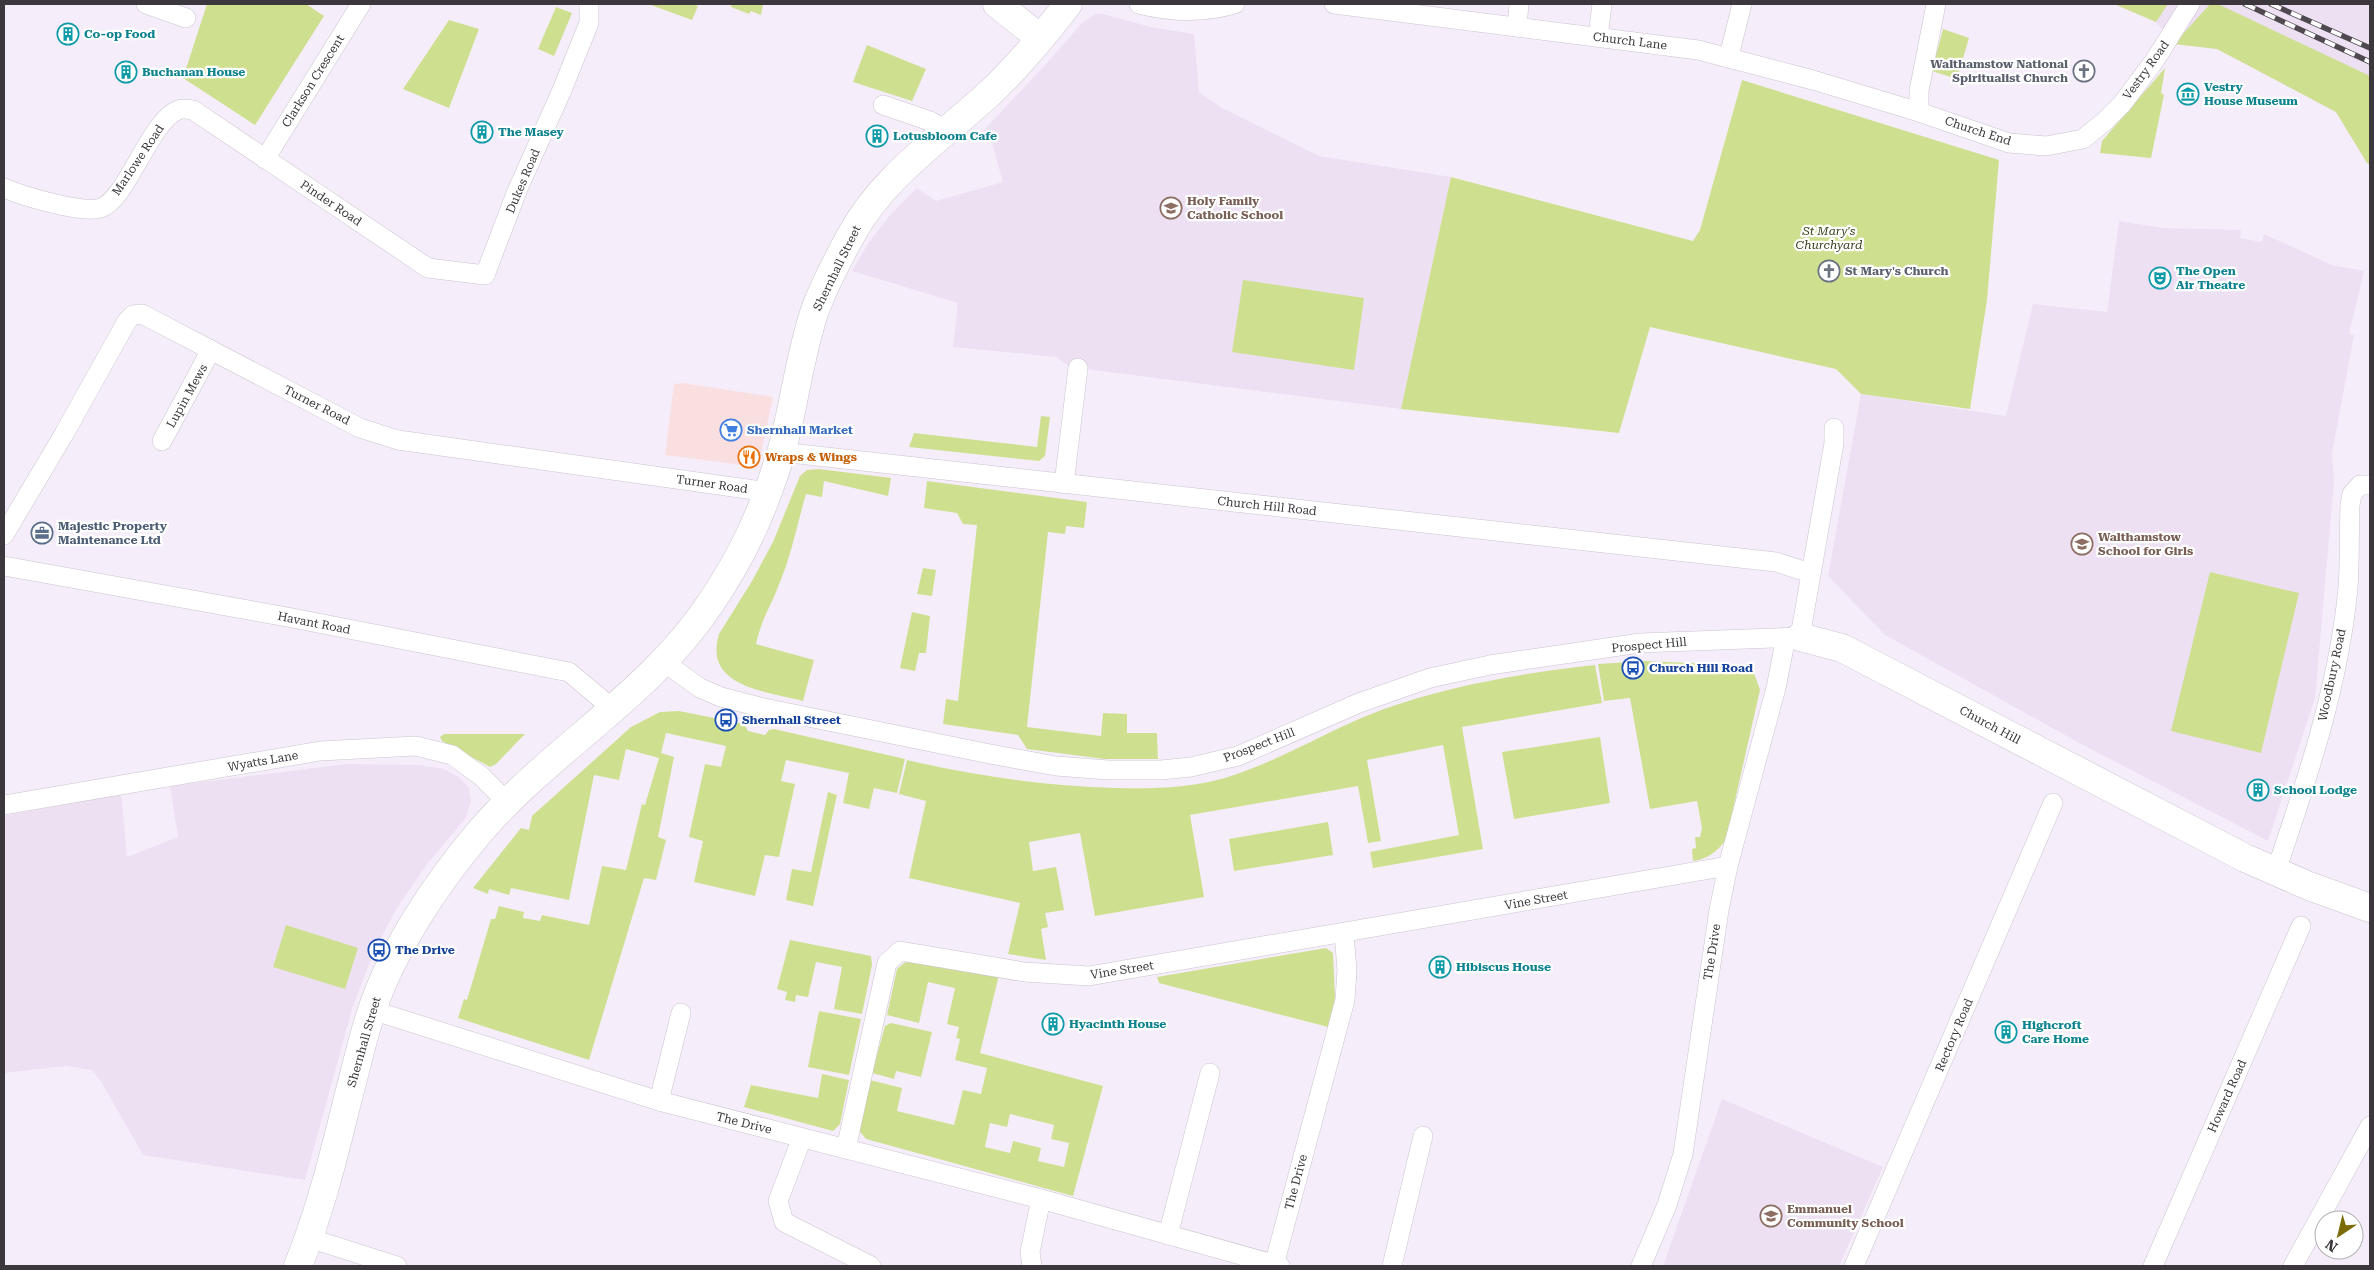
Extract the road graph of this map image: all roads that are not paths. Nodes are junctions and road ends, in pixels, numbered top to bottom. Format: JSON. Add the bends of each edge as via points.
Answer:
{"nodes":[{"id":1,"x":146,"y":4,"type":"edge"},
{"id":2,"x":361,"y":4,"type":"edge"},
{"id":3,"x":997,"y":4,"type":"edge"},
{"id":4,"x":1068,"y":4,"type":"edge"},
{"id":5,"x":1139,"y":4,"type":"edge"},
{"id":6,"x":1235,"y":4,"type":"edge"},
{"id":7,"x":1342,"y":4,"type":"edge"},
{"id":8,"x":1519,"y":4,"type":"edge"},
{"id":9,"x":1602,"y":4,"type":"edge"},
{"id":10,"x":1742,"y":4,"type":"edge"},
{"id":11,"x":1936,"y":4,"type":"edge"},
{"id":12,"x":597,"y":5,"type":"edge"},
{"id":13,"x":2189,"y":6,"type":"edge"},
{"id":14,"x":1450,"y":11,"type":"edge"},
{"id":15,"x":186,"y":18,"type":"dead end"},
{"id":16,"x":1517,"y":27,"type":"junction"},
{"id":17,"x":1598,"y":37,"type":"junction"},
{"id":18,"x":1040,"y":38,"type":"junction"},
{"id":19,"x":1729,"y":56,"type":"junction"},
{"id":20,"x":883,"y":105,"type":"dead end"},
{"id":21,"x":184,"y":108,"type":"joint"},
{"id":22,"x":1919,"y":112,"type":"junction"},
{"id":23,"x":946,"y":130,"type":"junction"},
{"id":24,"x":2095,"y":131,"type":"joint"},
{"id":25,"x":265,"y":159,"type":"junction"},
{"id":26,"x":4,"y":188,"type":"edge"},
{"id":27,"x":485,"y":275,"type":"joint"},
{"id":28,"x":212,"y":350,"type":"junction"},
{"id":29,"x":1078,"y":368,"type":"dead end"},
{"id":30,"x":1834,"y":428,"type":"dead end"},
{"id":31,"x":162,"y":441,"type":"dead end"},
{"id":32,"x":781,"y":452,"type":"junction"},
{"id":33,"x":1064,"y":484,"type":"junction"},
{"id":34,"x":2370,"y":485,"type":"edge"},
{"id":35,"x":768,"y":492,"type":"junction"},
{"id":36,"x":4,"y":536,"type":"edge"},
{"id":37,"x":4,"y":566,"type":"edge"},
{"id":38,"x":1810,"y":573,"type":"junction"},
{"id":39,"x":1793,"y":637,"type":"junction"},
{"id":40,"x":664,"y":662,"type":"junction"},
{"id":41,"x":612,"y":708,"type":"junction"},
{"id":42,"x":507,"y":802,"type":"junction"},
{"id":43,"x":2053,"y":803,"type":"dead end"},
{"id":44,"x":4,"y":805,"type":"edge"},
{"id":45,"x":1728,"y":866,"type":"junction"},
{"id":46,"x":2276,"y":871,"type":"junction"},
{"id":47,"x":2370,"y":908,"type":"edge"},
{"id":48,"x":2301,"y":926,"type":"dead end"},
{"id":49,"x":1344,"y":933,"type":"junction"},
{"id":50,"x":372,"y":1010,"type":"junction"},
{"id":51,"x":681,"y":1013,"type":"dead end"},
{"id":52,"x":1210,"y":1073,"type":"dead end"},
{"id":53,"x":659,"y":1101,"type":"junction"},
{"id":54,"x":2370,"y":1126,"type":"edge"},
{"id":55,"x":1423,"y":1136,"type":"dead end"},
{"id":56,"x":802,"y":1138,"type":"junction"},
{"id":57,"x":846,"y":1149,"type":"junction"},
{"id":58,"x":1041,"y":1199,"type":"junction"},
{"id":59,"x":1168,"y":1235,"type":"junction"},
{"id":60,"x":309,"y":1238,"type":"junction"},
{"id":61,"x":1277,"y":1265,"type":"edge"},
{"id":62,"x":298,"y":1266,"type":"edge"},
{"id":63,"x":398,"y":1266,"type":"edge"},
{"id":64,"x":871,"y":1266,"type":"edge"},
{"id":65,"x":1032,"y":1266,"type":"edge"},
{"id":66,"x":1392,"y":1266,"type":"edge"},
{"id":67,"x":1641,"y":1266,"type":"edge"},
{"id":68,"x":1854,"y":1266,"type":"edge"},
{"id":69,"x":2153,"y":1266,"type":"edge"},
{"id":70,"x":2294,"y":1266,"type":"edge"}],
"edges":[{"from":1,"to":15,"type":"street"},
{"from":2,"to":25,"type":"street","name":"Clarkson Crescent"},
{"from":3,"to":18,"type":"street"},
{"from":4,"to":18,"type":"street","name":"Shernhall Street"},
{"from":5,"to":6,"type":"street","via":[[1158,9],[1192,10]]},
{"from":7,"to":14,"type":"street","name":"Church Lane"},
{"from":8,"to":16,"type":"street"},
{"from":9,"to":17,"type":"street"},
{"from":10,"to":19,"type":"street"},
{"from":11,"to":22,"type":"street","via":[[1919,91]]},
{"from":12,"to":27,"type":"street","name":"Dukes Road"},
{"from":13,"to":24,"type":"street","name":"Vestry Road","via":[[2122,104]]},
{"from":14,"to":16,"type":"street","name":"Church Lane"},
{"from":16,"to":17,"type":"street","name":"Church Lane"},
{"from":17,"to":19,"type":"street","name":"Church Lane"},
{"from":18,"to":23,"type":"street","name":"Shernhall Street","via":[[994,89]]},
{"from":19,"to":22,"type":"street","name":"Church Lane"},
{"from":20,"to":23,"type":"street"},
{"from":21,"to":25,"type":"street","name":"Pinder Road","via":[[193,110]]},
{"from":21,"to":26,"type":"street","name":"Marlowe Road","via":[[167,117],[116,194],[103,207],[74,207],[23,196]]},
{"from":22,"to":24,"type":"street","name":"Church End","via":[[2009,143],[2062,145],[2083,139]]},
{"from":23,"to":32,"type":"street","name":"Shernhall Street","via":[[876,197],[852,234],[815,309]]},
{"from":25,"to":27,"type":"street","name":"Pinder Road","via":[[428,268]]},
{"from":28,"to":31,"type":"street","name":"Lupin Mews"},
{"from":28,"to":35,"type":"street","name":"Turner Road","via":[[360,428],[398,440]]},
{"from":28,"to":36,"type":"street","name":"Turner Road","via":[[142,314],[133,315]]},
{"from":29,"to":33,"type":"street"},
{"from":30,"to":38,"type":"street","via":[[1834,444]]},
{"from":32,"to":33,"type":"street","name":"Church Hill Road"},
{"from":32,"to":35,"type":"street","name":"Shernhall Street"},
{"from":33,"to":38,"type":"street","name":"Church Hill Road","via":[[1776,562]]},
{"from":34,"to":46,"type":"street","name":"Woodbury Road","via":[[2360,485],[2352,494],[2348,588],[2338,652],[2305,789]]},
{"from":35,"to":40,"type":"street","name":"Shernhall Street","via":[[749,540],[709,606]]},
{"from":37,"to":41,"type":"street","name":"Havant Road","via":[[569,672]]},
{"from":38,"to":39,"type":"street"},
{"from":39,"to":40,"type":"street","name":"Prospect Hill","via":[[1640,643],[1490,665],[1439,676],[1359,703],[1238,756],[1161,770],[1056,766],[764,708],[700,688]]},
{"from":39,"to":45,"type":"street","name":"The Drive"},
{"from":39,"to":46,"type":"street","name":"Church Hill","via":[[1842,648],[1881,666],[2064,764]]},
{"from":40,"to":41,"type":"street","name":"Shernhall Street"},
{"from":41,"to":42,"type":"street","name":"Shernhall Street"},
{"from":42,"to":44,"type":"street","name":"Wyatts Lane","via":[[481,776],[452,755],[416,746],[320,751]]},
{"from":42,"to":50,"type":"street","name":"Shernhall Street","via":[[453,866],[412,926],[388,970]]},
{"from":43,"to":68,"type":"street","name":"Rectory Road"},
{"from":45,"to":49,"type":"street","name":"Vine Street"},
{"from":45,"to":67,"type":"street","name":"The Drive","via":[[1683,1154],[1667,1205]]},
{"from":46,"to":47,"type":"street","name":"Church Hill"},
{"from":48,"to":69,"type":"street","name":"Howard Road"},
{"from":49,"to":57,"type":"street","name":"Vine Street","via":[[1088,976],[1024,972],[900,951],[887,963]]},
{"from":49,"to":61,"type":"street","name":"The Drive","via":[[1347,970],[1344,1000]]},
{"from":50,"to":53,"type":"street","name":"The Drive"},
{"from":50,"to":60,"type":"street","name":"Shernhall Street"},
{"from":51,"to":53,"type":"street"},
{"from":52,"to":59,"type":"street"},
{"from":53,"to":56,"type":"street","name":"The Drive"},
{"from":54,"to":70,"type":"street"},
{"from":55,"to":66,"type":"street"},
{"from":56,"to":57,"type":"street","name":"The Drive"},
{"from":56,"to":64,"type":"street","via":[[778,1201],[784,1222]]},
{"from":57,"to":58,"type":"street","name":"The Drive"},
{"from":58,"to":59,"type":"street","name":"The Drive"},
{"from":58,"to":65,"type":"street","via":[[1030,1252]]},
{"from":59,"to":61,"type":"street","name":"The Drive"},
{"from":60,"to":62,"type":"street","name":"Shernhall Street"},
{"from":60,"to":63,"type":"street"}]}
